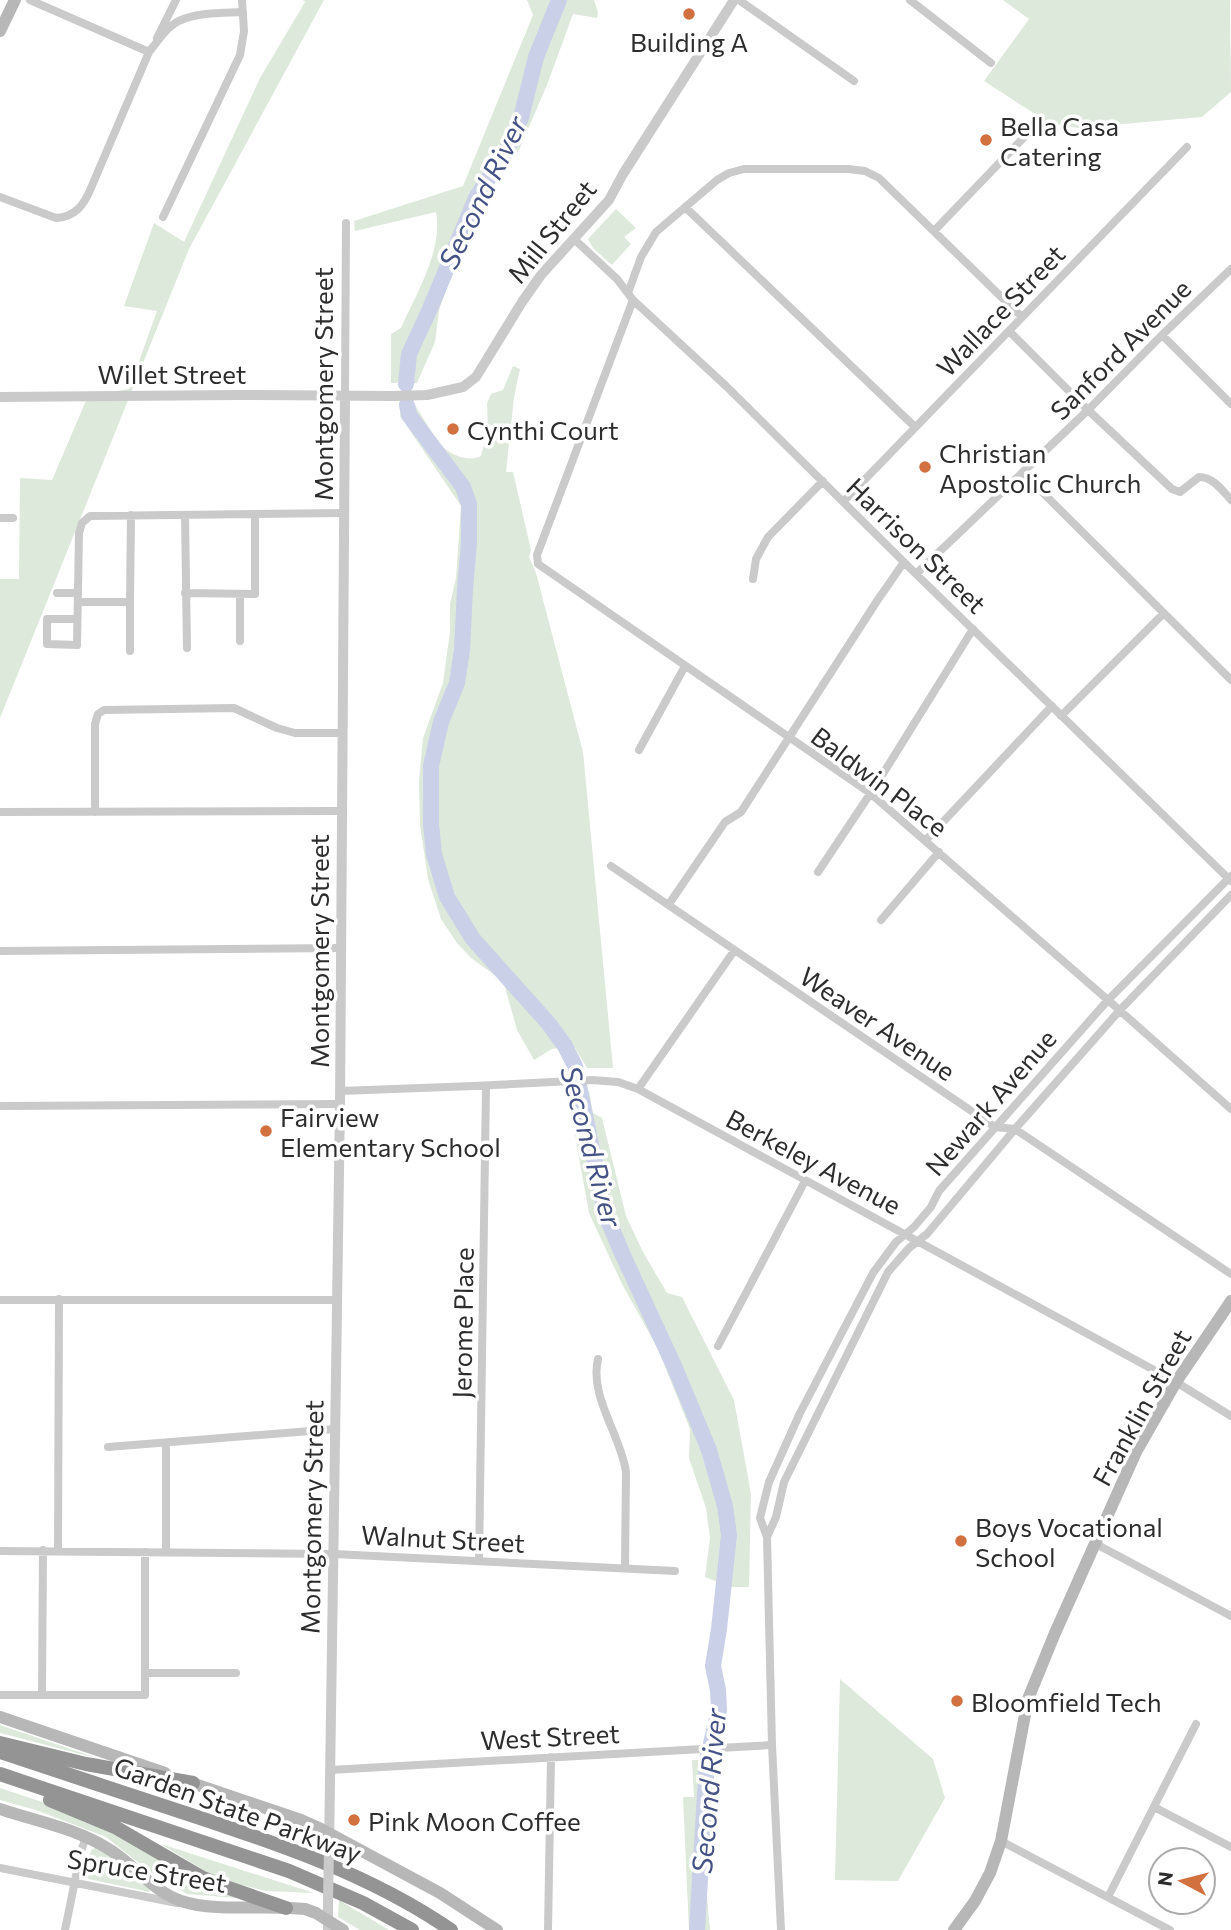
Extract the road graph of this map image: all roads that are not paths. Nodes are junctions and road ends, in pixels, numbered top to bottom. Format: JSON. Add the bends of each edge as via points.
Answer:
{"nodes":[{"id":1,"x":15,"y":0,"type":"edge"},
{"id":2,"x":30,"y":0,"type":"edge"},
{"id":3,"x":176,"y":0,"type":"edge"},
{"id":4,"x":242,"y":0,"type":"edge"},
{"id":5,"x":736,"y":0,"type":"edge"},
{"id":6,"x":910,"y":0,"type":"edge"},
{"id":7,"x":243,"y":12,"type":"junction"},
{"id":8,"x":0,"y":32,"type":"edge"},
{"id":9,"x":149,"y":52,"type":"junction"},
{"id":10,"x":991,"y":63,"type":"dead end"},
{"id":11,"x":854,"y":80,"type":"dead end"},
{"id":12,"x":1030,"y":131,"type":"dead end"},
{"id":13,"x":1187,"y":147,"type":"dead end"},
{"id":14,"x":0,"y":197,"type":"edge"},
{"id":15,"x":685,"y":207,"type":"junction"},
{"id":16,"x":163,"y":217,"type":"dead end"},
{"id":17,"x":345,"y":223,"type":"dead end"},
{"id":18,"x":934,"y":231,"type":"junction"},
{"id":19,"x":574,"y":239,"type":"junction"},
{"id":20,"x":1231,"y":270,"type":"edge"},
{"id":21,"x":631,"y":296,"type":"junction"},
{"id":22,"x":1022,"y":317,"type":"junction"},
{"id":23,"x":1009,"y":331,"type":"junction"},
{"id":24,"x":1162,"y":335,"type":"junction"},
{"id":25,"x":345,"y":395,"type":"junction"},
{"id":26,"x":0,"y":397,"type":"edge"},
{"id":27,"x":1231,"y":404,"type":"edge"},
{"id":28,"x":1088,"y":410,"type":"junction"},
{"id":29,"x":915,"y":427,"type":"junction"},
{"id":30,"x":1023,"y":473,"type":"junction"},
{"id":31,"x":823,"y":481,"type":"junction"},
{"id":32,"x":1231,"y":499,"type":"edge"},
{"id":33,"x":843,"y":502,"type":"junction"},
{"id":34,"x":344,"y":513,"type":"junction"},
{"id":35,"x":131,"y":515,"type":"junction"},
{"id":36,"x":186,"y":515,"type":"junction"},
{"id":37,"x":255,"y":515,"type":"junction"},
{"id":38,"x":13,"y":517,"type":"dead end"},
{"id":39,"x":0,"y":518,"type":"edge"},
{"id":40,"x":904,"y":562,"type":"junction"},
{"id":41,"x":916,"y":574,"type":"junction"},
{"id":42,"x":753,"y":579,"type":"dead end"},
{"id":43,"x":57,"y":593,"type":"dead end"},
{"id":44,"x":186,"y":593,"type":"junction"},
{"id":45,"x":240,"y":594,"type":"junction"},
{"id":46,"x":78,"y":598,"type":"junction"},
{"id":47,"x":130,"y":602,"type":"junction"},
{"id":48,"x":1164,"y":613,"type":"junction"},
{"id":49,"x":77,"y":619,"type":"junction"},
{"id":50,"x":973,"y":629,"type":"junction"},
{"id":51,"x":240,"y":641,"type":"dead end"},
{"id":52,"x":187,"y":648,"type":"dead end"},
{"id":53,"x":130,"y":651,"type":"dead end"},
{"id":54,"x":685,"y":666,"type":"junction"},
{"id":55,"x":1231,"y":680,"type":"edge"},
{"id":56,"x":1052,"y":706,"type":"junction"},
{"id":57,"x":1061,"y":716,"type":"junction"},
{"id":58,"x":343,"y":733,"type":"junction"},
{"id":59,"x":789,"y":738,"type":"junction"},
{"id":60,"x":639,"y":750,"type":"dead end"},
{"id":61,"x":870,"y":793,"type":"junction"},
{"id":62,"x":342,"y":811,"type":"junction"},
{"id":63,"x":0,"y":812,"type":"edge"},
{"id":64,"x":95,"y":812,"type":"junction"},
{"id":65,"x":926,"y":840,"type":"junction"},
{"id":66,"x":939,"y":852,"type":"junction"},
{"id":67,"x":611,"y":866,"type":"dead end"},
{"id":68,"x":818,"y":872,"type":"dead end"},
{"id":69,"x":1230,"y":879,"type":"edge"},
{"id":70,"x":1231,"y":895,"type":"edge"},
{"id":71,"x":669,"y":904,"type":"junction"},
{"id":72,"x":881,"y":920,"type":"dead end"},
{"id":73,"x":341,"y":948,"type":"junction"},
{"id":74,"x":0,"y":950,"type":"edge"},
{"id":75,"x":734,"y":951,"type":"junction"},
{"id":76,"x":1108,"y":999,"type":"junction"},
{"id":77,"x":1120,"y":1010,"type":"junction"},
{"id":78,"x":486,"y":1086,"type":"junction"},
{"id":79,"x":638,"y":1089,"type":"junction"},
{"id":80,"x":340,"y":1091,"type":"junction"},
{"id":81,"x":340,"y":1104,"type":"junction"},
{"id":82,"x":0,"y":1106,"type":"edge"},
{"id":83,"x":1231,"y":1110,"type":"edge"},
{"id":84,"x":995,"y":1127,"type":"junction"},
{"id":85,"x":1015,"y":1129,"type":"junction"},
{"id":86,"x":805,"y":1181,"type":"junction"},
{"id":87,"x":905,"y":1234,"type":"junction"},
{"id":88,"x":918,"y":1241,"type":"junction"},
{"id":89,"x":1231,"y":1274,"type":"edge"},
{"id":90,"x":60,"y":1299,"type":"junction"},
{"id":91,"x":0,"y":1300,"type":"edge"},
{"id":92,"x":337,"y":1300,"type":"junction"},
{"id":93,"x":1231,"y":1301,"type":"edge"},
{"id":94,"x":718,"y":1346,"type":"dead end"},
{"id":95,"x":598,"y":1359,"type":"dead end"},
{"id":96,"x":1176,"y":1382,"type":"junction"},
{"id":97,"x":1231,"y":1416,"type":"edge"},
{"id":98,"x":335,"y":1429,"type":"junction"},
{"id":99,"x":166,"y":1443,"type":"junction"},
{"id":100,"x":108,"y":1447,"type":"dead end"},
{"id":101,"x":767,"y":1537,"type":"junction"},
{"id":102,"x":1096,"y":1544,"type":"junction"},
{"id":103,"x":43,"y":1550,"type":"junction"},
{"id":104,"x":58,"y":1550,"type":"junction"},
{"id":105,"x":0,"y":1551,"type":"edge"},
{"id":106,"x":145,"y":1552,"type":"junction"},
{"id":107,"x":166,"y":1552,"type":"junction"},
{"id":108,"x":334,"y":1553,"type":"junction"},
{"id":109,"x":479,"y":1561,"type":"junction"},
{"id":110,"x":625,"y":1568,"type":"junction"},
{"id":111,"x":675,"y":1571,"type":"dead end"},
{"id":112,"x":1231,"y":1616,"type":"edge"},
{"id":113,"x":145,"y":1672,"type":"junction"},
{"id":114,"x":236,"y":1673,"type":"dead end"},
{"id":115,"x":0,"y":1695,"type":"edge"},
{"id":116,"x":42,"y":1695,"type":"junction"},
{"id":117,"x":0,"y":1717,"type":"edge"},
{"id":118,"x":1196,"y":1724,"type":"dead end"},
{"id":119,"x":0,"y":1743,"type":"edge"},
{"id":120,"x":772,"y":1745,"type":"junction"},
{"id":121,"x":0,"y":1752,"type":"edge"},
{"id":122,"x":551,"y":1757,"type":"junction"},
{"id":123,"x":330,"y":1770,"type":"junction"},
{"id":124,"x":0,"y":1774,"type":"edge"},
{"id":125,"x":0,"y":1781,"type":"edge"},
{"id":126,"x":193,"y":1783,"type":"junction"},
{"id":127,"x":1154,"y":1807,"type":"junction"},
{"id":128,"x":0,"y":1809,"type":"edge"},
{"id":129,"x":329,"y":1833,"type":"junction"},
{"id":130,"x":86,"y":1837,"type":"junction"},
{"id":131,"x":1001,"y":1841,"type":"junction"},
{"id":132,"x":1231,"y":1847,"type":"edge"},
{"id":133,"x":0,"y":1868,"type":"edge"},
{"id":134,"x":75,"y":1883,"type":"junction"},
{"id":135,"x":1108,"y":1897,"type":"junction"},
{"id":136,"x":201,"y":1905,"type":"junction"},
{"id":137,"x":286,"y":1908,"type":"junction"},
{"id":138,"x":328,"y":1925,"type":"edge"},
{"id":139,"x":65,"y":1930,"type":"edge"},
{"id":140,"x":343,"y":1930,"type":"edge"},
{"id":141,"x":412,"y":1930,"type":"edge"},
{"id":142,"x":451,"y":1930,"type":"edge"},
{"id":143,"x":497,"y":1930,"type":"edge"},
{"id":144,"x":548,"y":1930,"type":"edge"},
{"id":145,"x":781,"y":1930,"type":"edge"},
{"id":146,"x":954,"y":1930,"type":"edge"},
{"id":147,"x":1170,"y":1930,"type":"edge"}],
"edges":[{"from":1,"to":8,"type":"main road"},
{"from":2,"to":9,"type":"street"},
{"from":3,"to":9,"type":"street"},
{"from":4,"to":7,"type":"street"},
{"from":5,"to":11,"type":"street"},
{"from":5,"to":19,"type":"street","name":"Mill Street","via":[[609,200]]},
{"from":6,"to":10,"type":"street"},
{"from":7,"to":9,"type":"street","via":[[179,20]]},
{"from":7,"to":16,"type":"street","via":[[240,55]]},
{"from":9,"to":14,"type":"street","via":[[80,208],[56,218]]},
{"from":12,"to":18,"type":"street"},
{"from":13,"to":22,"type":"street","name":"Wallace Street"},
{"from":15,"to":18,"type":"street","via":[[717,180],[744,169],[848,169],[879,178]]},
{"from":15,"to":21,"type":"street","via":[[648,245]]},
{"from":15,"to":29,"type":"street"},
{"from":17,"to":25,"type":"street","name":"Montgomery Street"},
{"from":18,"to":22,"type":"street"},
{"from":19,"to":21,"type":"street","name":"Harrison Street"},
{"from":19,"to":25,"type":"street","name":"Mill Street","via":[[541,275],[476,377],[463,387],[394,396]]},
{"from":20,"to":24,"type":"street","name":"Sanford Avenue"},
{"from":21,"to":31,"type":"street","name":"Harrison Street"},
{"from":21,"to":54,"type":"street","name":"Baldwin Place","via":[[537,555],[538,564]]},
{"from":22,"to":23,"type":"street","name":"Wallace Street"},
{"from":23,"to":28,"type":"street"},
{"from":23,"to":29,"type":"street","name":"Wallace Street"},
{"from":24,"to":27,"type":"street"},
{"from":24,"to":28,"type":"street","name":"Sanford Avenue"},
{"from":25,"to":26,"type":"street","name":"Willet Street"},
{"from":25,"to":34,"type":"street","name":"Montgomery Street"},
{"from":28,"to":30,"type":"street","name":"Sanford Avenue"},
{"from":28,"to":32,"type":"street","via":[[1172,489],[1180,492],[1203,477]]},
{"from":29,"to":33,"type":"street","name":"Wallace Street"},
{"from":30,"to":41,"type":"street","name":"Sanford Avenue"},
{"from":30,"to":48,"type":"street"},
{"from":31,"to":33,"type":"street","name":"Harrison Street"},
{"from":31,"to":42,"type":"street","via":[[768,537],[756,559]]},
{"from":33,"to":40,"type":"street","name":"Harrison Street"},
{"from":34,"to":37,"type":"street"},
{"from":34,"to":58,"type":"street","name":"Montgomery Street"},
{"from":35,"to":36,"type":"street"},
{"from":35,"to":46,"type":"street","via":[[90,516],[82,523]]},
{"from":35,"to":47,"type":"street"},
{"from":36,"to":37,"type":"street"},
{"from":36,"to":44,"type":"street"},
{"from":37,"to":45,"type":"street","via":[[256,594]]},
{"from":38,"to":39,"type":"street"},
{"from":40,"to":41,"type":"street","name":"Harrison Street"},
{"from":40,"to":59,"type":"street"},
{"from":41,"to":50,"type":"street","name":"Harrison Street"},
{"from":43,"to":46,"type":"street"},
{"from":44,"to":45,"type":"street"},
{"from":44,"to":52,"type":"street"},
{"from":45,"to":51,"type":"street"},
{"from":46,"to":47,"type":"street"},
{"from":46,"to":49,"type":"street"},
{"from":47,"to":53,"type":"street"},
{"from":48,"to":55,"type":"street"},
{"from":48,"to":57,"type":"street"},
{"from":49,"to":49,"type":"street","via":[[77,645],[47,644],[47,619]]},
{"from":50,"to":56,"type":"street","name":"Harrison Street"},
{"from":50,"to":61,"type":"street"},
{"from":54,"to":59,"type":"street","name":"Baldwin Place"},
{"from":54,"to":60,"type":"street"},
{"from":56,"to":57,"type":"street","name":"Harrison Street"},
{"from":56,"to":65,"type":"street"},
{"from":57,"to":69,"type":"street","name":"Harrison Street"},
{"from":58,"to":62,"type":"street","name":"Montgomery Street"},
{"from":58,"to":64,"type":"street","via":[[295,733],[234,708],[104,710],[95,724]]},
{"from":59,"to":61,"type":"street","name":"Baldwin Place"},
{"from":59,"to":71,"type":"street","via":[[741,812],[725,822]]},
{"from":61,"to":65,"type":"street","name":"Baldwin Place"},
{"from":61,"to":68,"type":"street"},
{"from":62,"to":64,"type":"street"},
{"from":62,"to":73,"type":"street","name":"Montgomery Street"},
{"from":63,"to":64,"type":"street"},
{"from":65,"to":66,"type":"street","name":"Baldwin Place"},
{"from":66,"to":72,"type":"street"},
{"from":66,"to":76,"type":"street","name":"Baldwin Place"},
{"from":67,"to":71,"type":"street","name":"Weaver Avenue"},
{"from":69,"to":76,"type":"street","name":"Newark Avenue"},
{"from":70,"to":77,"type":"street","name":"Newark Avenue"},
{"from":71,"to":75,"type":"street","name":"Weaver Avenue"},
{"from":73,"to":74,"type":"street"},
{"from":73,"to":80,"type":"street","name":"Montgomery Street"},
{"from":75,"to":79,"type":"street"},
{"from":75,"to":84,"type":"street","name":"Weaver Avenue"},
{"from":76,"to":77,"type":"street","name":"Baldwin Place"},
{"from":76,"to":84,"type":"street","name":"Newark Avenue"},
{"from":77,"to":83,"type":"street","name":"Baldwin Place"},
{"from":77,"to":85,"type":"street","name":"Newark Avenue"},
{"from":78,"to":79,"type":"street","name":"Berkeley Avenue","via":[[592,1080]]},
{"from":78,"to":80,"type":"street","name":"Berkeley Avenue"},
{"from":78,"to":109,"type":"street","name":"Jerome Place"},
{"from":79,"to":86,"type":"street","name":"Berkeley Avenue"},
{"from":80,"to":81,"type":"street","name":"Montgomery Street"},
{"from":81,"to":82,"type":"street"},
{"from":81,"to":92,"type":"street","name":"Montgomery Street"},
{"from":84,"to":85,"type":"street","name":"Weaver Avenue"},
{"from":84,"to":87,"type":"street","name":"Newark Avenue"},
{"from":85,"to":88,"type":"street","name":"Newark Avenue"},
{"from":85,"to":89,"type":"street","name":"Weaver Avenue"},
{"from":86,"to":87,"type":"street","name":"Berkeley Avenue"},
{"from":86,"to":94,"type":"street"},
{"from":87,"to":88,"type":"street","name":"Berkeley Avenue"},
{"from":87,"to":101,"type":"street","name":"Newark Avenue","via":[[873,1273],[800,1413],[769,1482],[760,1518]]},
{"from":88,"to":96,"type":"street","name":"Berkeley Avenue"},
{"from":88,"to":101,"type":"street","name":"Newark Avenue","via":[[888,1272],[785,1482]]},
{"from":90,"to":91,"type":"street"},
{"from":90,"to":92,"type":"street"},
{"from":90,"to":104,"type":"street"},
{"from":92,"to":98,"type":"street","name":"Montgomery Street"},
{"from":93,"to":96,"type":"main road","name":"Franklin Street"},
{"from":95,"to":110,"type":"street","via":[[597,1386],[625,1465]]},
{"from":96,"to":97,"type":"street","name":"Berkeley Avenue"},
{"from":96,"to":102,"type":"main road","name":"Franklin Street","via":[[1136,1452]]},
{"from":98,"to":99,"type":"street"},
{"from":98,"to":108,"type":"street","name":"Montgomery Street"},
{"from":99,"to":100,"type":"street"},
{"from":99,"to":107,"type":"street"},
{"from":101,"to":120,"type":"street","name":"Newark Avenue"},
{"from":102,"to":112,"type":"street"},
{"from":102,"to":131,"type":"main road","name":"Franklin Street","via":[[1028,1699]]},
{"from":103,"to":104,"type":"street","name":"Walnut Street"},
{"from":103,"to":105,"type":"street","name":"Walnut Street"},
{"from":103,"to":116,"type":"street"},
{"from":104,"to":106,"type":"street","name":"Walnut Street"},
{"from":106,"to":107,"type":"street","name":"Walnut Street"},
{"from":106,"to":113,"type":"street"},
{"from":107,"to":108,"type":"street","name":"Walnut Street"},
{"from":108,"to":109,"type":"street","name":"Walnut Street"},
{"from":108,"to":123,"type":"street","name":"Montgomery Street"},
{"from":109,"to":110,"type":"street","name":"Walnut Street"},
{"from":110,"to":111,"type":"street","name":"Walnut Street"},
{"from":113,"to":114,"type":"street"},
{"from":113,"to":116,"type":"street","via":[[145,1695]]},
{"from":115,"to":116,"type":"street"},
{"from":117,"to":126,"type":"main road"},
{"from":118,"to":127,"type":"street"},
{"from":119,"to":126,"type":"highway"},
{"from":120,"to":122,"type":"street","name":"West Street"},
{"from":120,"to":145,"type":"street","name":"Newark Avenue"},
{"from":121,"to":142,"type":"highway","name":"Garden State Parkway","via":[[306,1855],[383,1889]]},
{"from":122,"to":123,"type":"street","name":"West Street"},
{"from":122,"to":144,"type":"street"},
{"from":123,"to":129,"type":"street","name":"Montgomery Street"},
{"from":124,"to":141,"type":"highway","name":"Garden State Parkway","via":[[297,1874]]},
{"from":125,"to":137,"type":"highway","via":[[106,1822],[218,1884]]},
{"from":126,"to":129,"type":"main road"},
{"from":127,"to":132,"type":"street"},
{"from":127,"to":135,"type":"street"},
{"from":128,"to":130,"type":"main road"},
{"from":129,"to":138,"type":"street","name":"Montgomery Street","bridge":true},
{"from":129,"to":143,"type":"main road","via":[[440,1893]]},
{"from":130,"to":134,"type":"street"},
{"from":130,"to":136,"type":"main road","via":[[114,1852],[165,1894]]},
{"from":131,"to":135,"type":"street"},
{"from":131,"to":146,"type":"main road","name":"Franklin Street","via":[[990,1873]]},
{"from":133,"to":134,"type":"street","name":"Spruce Street"},
{"from":134,"to":136,"type":"street","name":"Spruce Street"},
{"from":134,"to":139,"type":"street"},
{"from":135,"to":147,"type":"street"},
{"from":136,"to":137,"type":"main road","name":"Spruce Street"},
{"from":137,"to":138,"type":"main road","name":"Spruce Street","via":[[305,1909]]},
{"from":138,"to":140,"type":"main road","name":"Spruce Street"}]}
